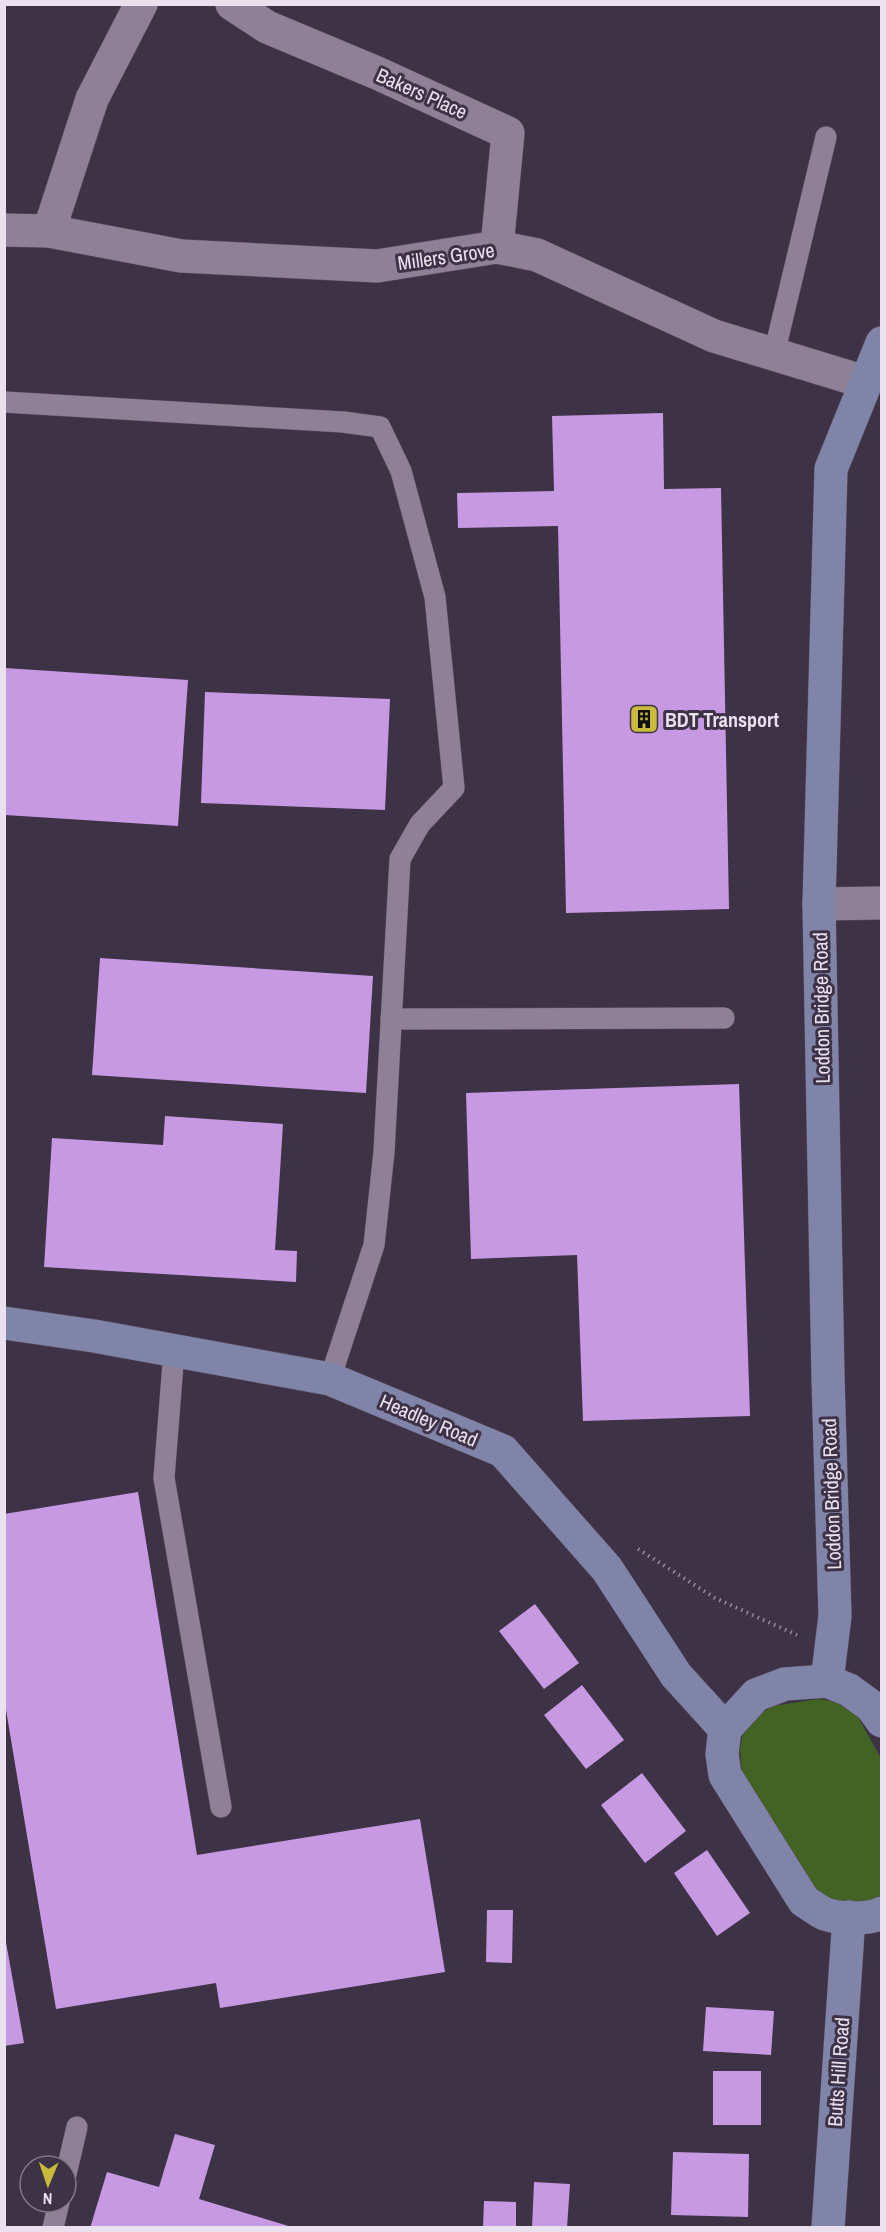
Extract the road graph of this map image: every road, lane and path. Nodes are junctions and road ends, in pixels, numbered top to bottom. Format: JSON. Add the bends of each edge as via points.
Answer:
{"nodes":[{"id":1,"x":141,"y":4,"type":"edge"},
{"id":2,"x":232,"y":4,"type":"edge"},
{"id":3,"x":826,"y":137,"type":"dead end"},
{"id":4,"x":4,"y":230,"type":"edge"},
{"id":5,"x":49,"y":231,"type":"junction"},
{"id":6,"x":497,"y":247,"type":"junction"},
{"id":7,"x":882,"y":343,"type":"edge"},
{"id":8,"x":774,"y":354,"type":"junction"},
{"id":9,"x":865,"y":382,"type":"junction"},
{"id":10,"x":4,"y":402,"type":"edge"},
{"id":11,"x":882,"y":903,"type":"edge"},
{"id":12,"x":819,"y":904,"type":"junction"},
{"id":13,"x":724,"y":1017,"type":"dead end"},
{"id":14,"x":391,"y":1018,"type":"junction"},
{"id":15,"x":4,"y":1323,"type":"edge"},
{"id":16,"x":174,"y":1351,"type":"junction"},
{"id":17,"x":330,"y":1379,"type":"junction"},
{"id":18,"x":636,"y":1547,"type":"dead end"},
{"id":19,"x":829,"y":1666,"type":"junction"},
{"id":20,"x":882,"y":1721,"type":"edge"},
{"id":21,"x":725,"y":1729,"type":"junction"},
{"id":22,"x":221,"y":1807,"type":"dead end"},
{"id":23,"x":882,"y":1913,"type":"edge"},
{"id":24,"x":849,"y":1917,"type":"junction"},
{"id":25,"x":77,"y":2127,"type":"dead end"},
{"id":26,"x":71,"y":2154,"type":"edge"},
{"id":27,"x":828,"y":2228,"type":"edge"}],
"edges":[{"from":1,"to":5,"type":"street","via":[[92,99]]},
{"from":2,"to":6,"type":"street","name":"Bakers Place","via":[[267,27],[508,133]]},
{"from":3,"to":8,"type":"lane"},
{"from":4,"to":5,"type":"street","name":"Millers Grove"},
{"from":5,"to":6,"type":"street","name":"Millers Grove","via":[[181,256],[376,266]]},
{"from":6,"to":8,"type":"street","name":"Millers Grove","via":[[537,255],[714,336]]},
{"from":7,"to":9,"type":"street","name":"Loddon Bridge Road"},
{"from":8,"to":9,"type":"street","name":"Millers Grove"},
{"from":9,"to":12,"type":"street","name":"Loddon Bridge Road","via":[[831,469]]},
{"from":10,"to":14,"type":"lane","via":[[380,427],[400,471],[435,597],[454,788],[420,824],[400,860]]},
{"from":11,"to":12,"type":"street"},
{"from":12,"to":19,"type":"street","name":"Loddon Bridge Road","via":[[835,1616]]},
{"from":13,"to":14,"type":"lane"},
{"from":14,"to":17,"type":"lane","via":[[384,1152],[374,1245]]},
{"from":15,"to":16,"type":"street","name":"Headley Road"},
{"from":16,"to":17,"type":"street","name":"Headley Road"},
{"from":16,"to":22,"type":"lane","via":[[164,1478]]},
{"from":17,"to":21,"type":"street","name":"Headley Road","via":[[503,1451],[607,1569],[676,1676]]},
{"from":18,"to":19,"type":"path"},
{"from":19,"to":20,"type":"street"},
{"from":19,"to":21,"type":"street","via":[[756,1695]]},
{"from":21,"to":24,"type":"street","via":[[725,1775],[804,1901],[826,1914]]},
{"from":23,"to":24,"type":"street"},
{"from":24,"to":27,"type":"street","name":"Butts Hill Road"},
{"from":25,"to":26,"type":"lane"}]}
